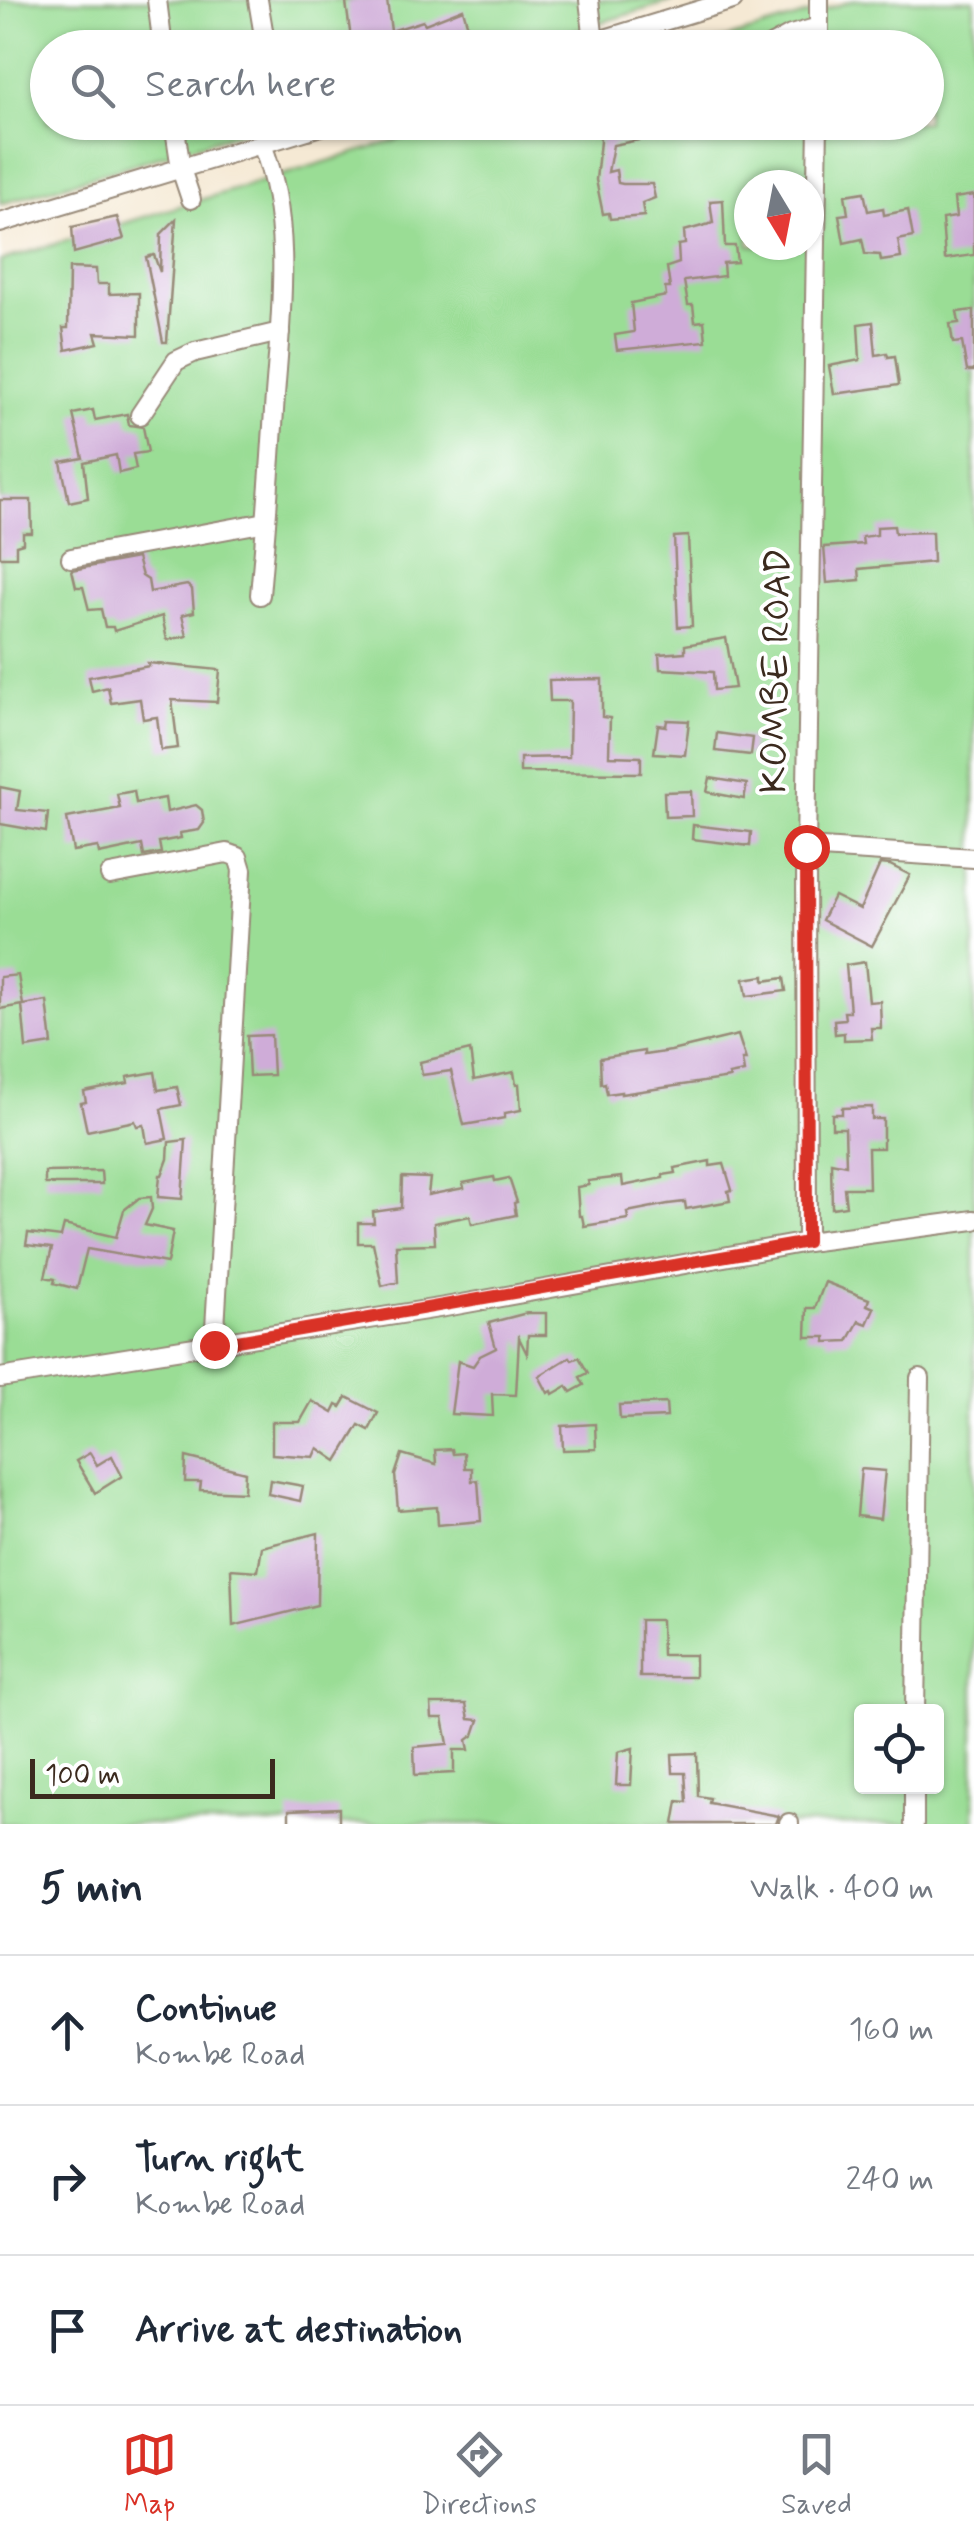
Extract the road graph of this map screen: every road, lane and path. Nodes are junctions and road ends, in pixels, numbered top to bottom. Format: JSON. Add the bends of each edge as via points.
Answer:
{"nodes":[{"id":1,"x":156,"y":0,"type":"edge"},
{"id":2,"x":258,"y":0,"type":"edge"},
{"id":3,"x":589,"y":0,"type":"edge"},
{"id":4,"x":733,"y":0,"type":"edge"},
{"id":5,"x":819,"y":0,"type":"edge"},
{"id":6,"x":819,"y":27,"type":"joint"},
{"id":7,"x":160,"y":30,"type":"edge"},
{"id":8,"x":263,"y":30,"type":"edge"},
{"id":9,"x":586,"y":30,"type":"edge"},
{"id":10,"x":632,"y":30,"type":"edge"},
{"id":11,"x":808,"y":30,"type":"edge"},
{"id":12,"x":176,"y":140,"type":"edge"},
{"id":13,"x":268,"y":140,"type":"edge"},
{"id":14,"x":818,"y":140,"type":"edge"},
{"id":15,"x":262,"y":144,"type":"junction"},
{"id":16,"x":180,"y":168,"type":"junction"},
{"id":17,"x":190,"y":199,"type":"dead end"},
{"id":18,"x":0,"y":223,"type":"edge"},
{"id":19,"x":280,"y":332,"type":"junction"},
{"id":20,"x":140,"y":415,"type":"dead end"},
{"id":21,"x":266,"y":522,"type":"junction"},
{"id":22,"x":71,"y":558,"type":"dead end"},
{"id":23,"x":260,"y":594,"type":"dead end"},
{"id":24,"x":806,"y":847,"type":"junction"},
{"id":25,"x":974,"y":858,"type":"edge"},
{"id":26,"x":110,"y":875,"type":"dead end"},
{"id":27,"x":974,"y":1220,"type":"edge"},
{"id":28,"x":807,"y":1242,"type":"junction"},
{"id":29,"x":214,"y":1345,"type":"junction"},
{"id":30,"x":0,"y":1378,"type":"edge"},
{"id":31,"x":920,"y":1378,"type":"dead end"},
{"id":32,"x":915,"y":1704,"type":"edge"},
{"id":33,"x":914,"y":1794,"type":"edge"},
{"id":34,"x":914,"y":1824,"type":"edge"}],
"edges":[{"from":1,"to":7,"type":"street"},
{"from":2,"to":8,"type":"street"},
{"from":3,"to":9,"type":"street"},
{"from":4,"to":10,"type":"street"},
{"from":5,"to":6,"type":"street"},
{"from":6,"to":11,"type":"street"},
{"from":12,"to":16,"type":"street"},
{"from":13,"to":15,"type":"street"},
{"from":14,"to":24,"type":"street","name":"KOMBE ROAD"},
{"from":15,"to":16,"type":"street"},
{"from":15,"to":19,"type":"street","via":[[281,210]]},
{"from":16,"to":17,"type":"street"},
{"from":16,"to":18,"type":"street"},
{"from":19,"to":20,"type":"street","via":[[176,361]]},
{"from":19,"to":21,"type":"street"},
{"from":21,"to":22,"type":"street"},
{"from":21,"to":23,"type":"street"},
{"from":24,"to":25,"type":"street"},
{"from":24,"to":28,"type":"street","name":"KOMBE ROAD","via":[[815,1063]]},
{"from":26,"to":29,"type":"street","via":[[227,853],[238,857],[242,870]]},
{"from":27,"to":28,"type":"street"},
{"from":28,"to":29,"type":"street"},
{"from":29,"to":30,"type":"street"},
{"from":31,"to":32,"type":"street"},
{"from":33,"to":34,"type":"street"}]}
